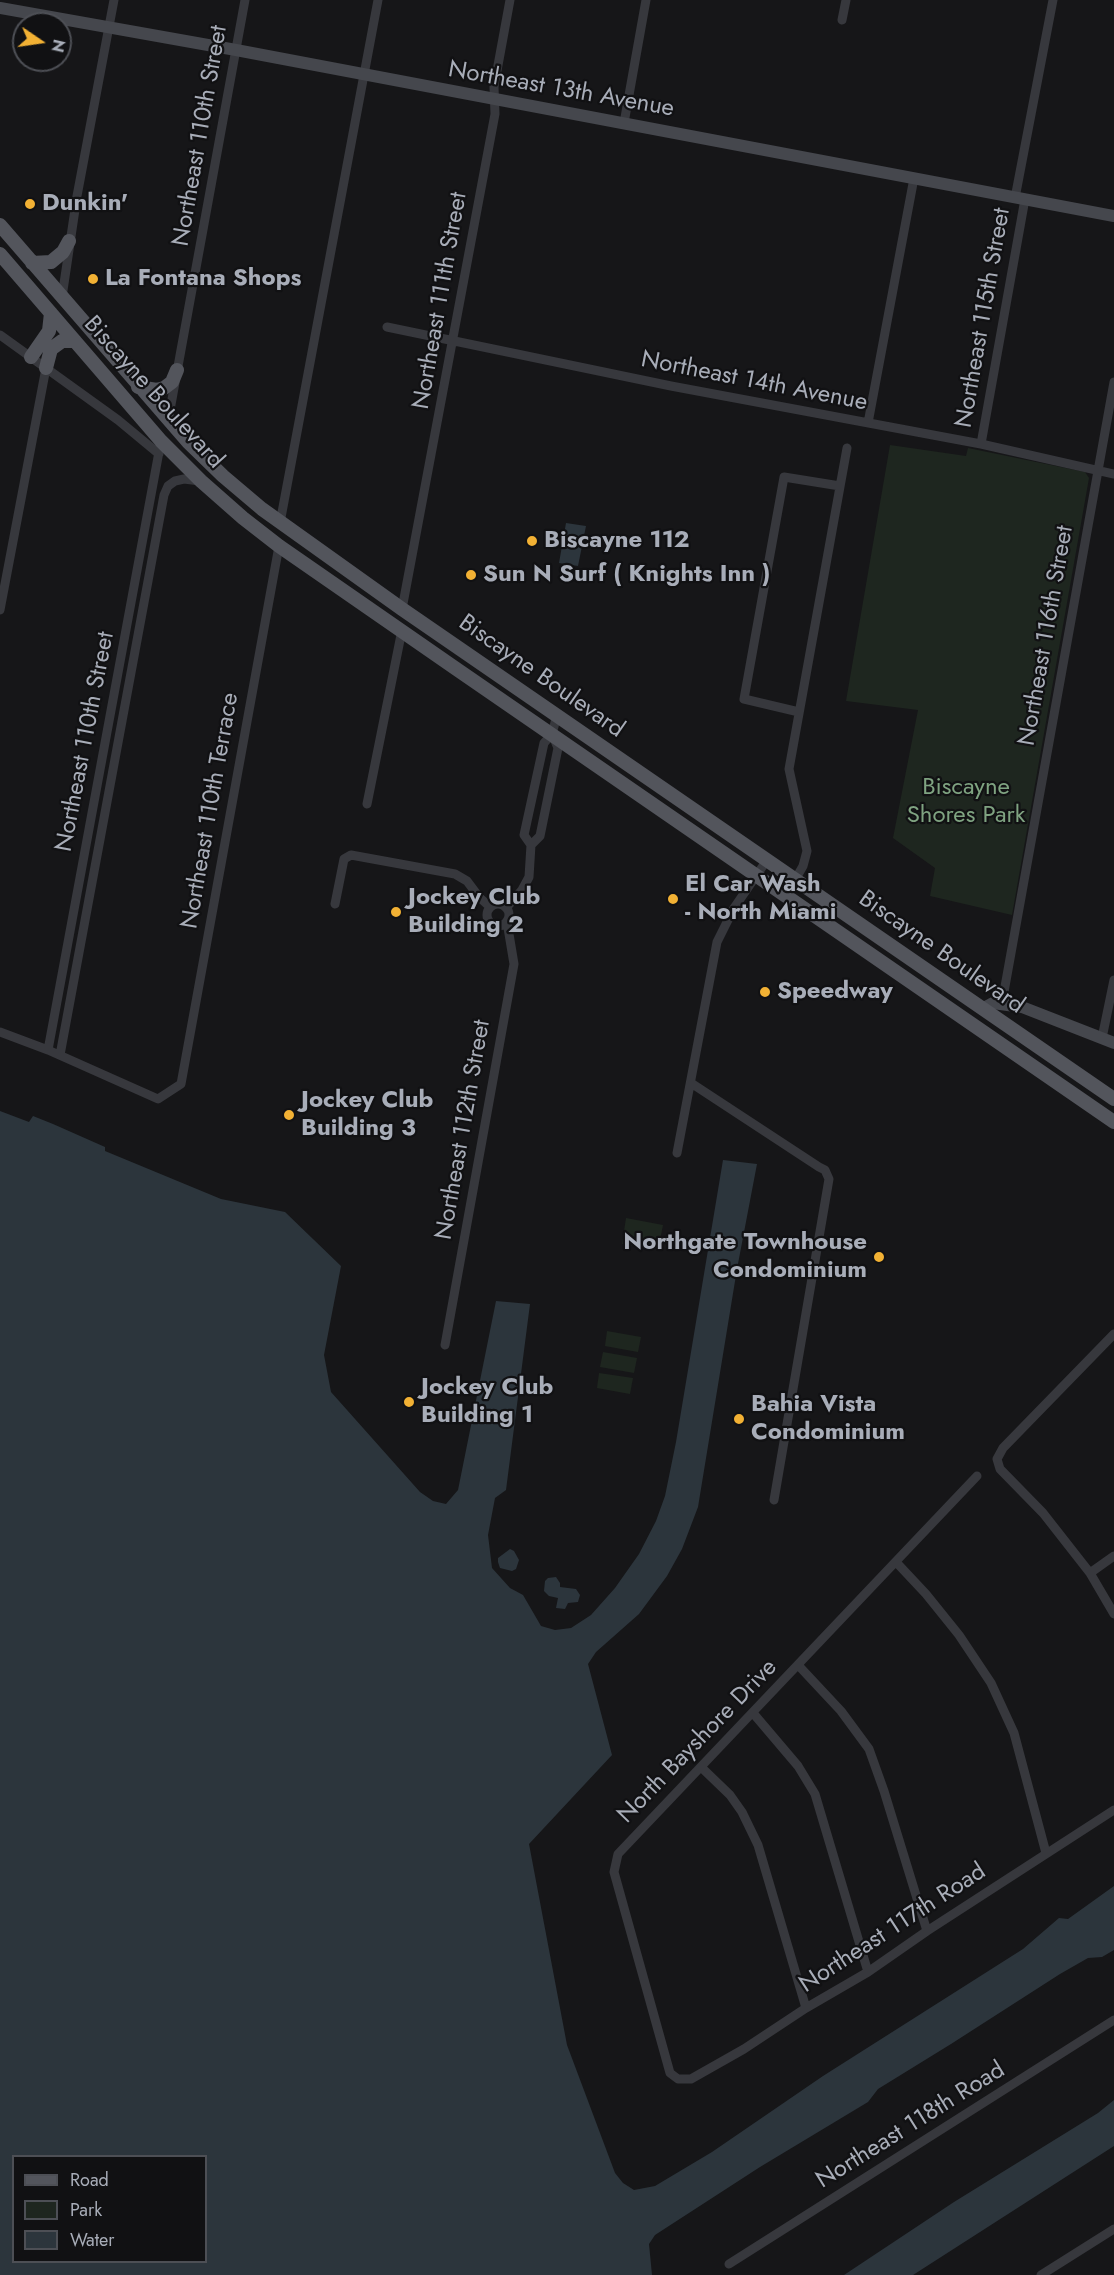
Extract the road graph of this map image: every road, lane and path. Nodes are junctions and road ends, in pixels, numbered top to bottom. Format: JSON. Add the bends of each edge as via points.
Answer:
{"nodes":[{"id":1,"x":114,"y":0,"type":"edge"},
{"id":2,"x":245,"y":0,"type":"edge"},
{"id":3,"x":378,"y":0,"type":"edge"},
{"id":4,"x":510,"y":0,"type":"edge"},
{"id":5,"x":646,"y":0,"type":"edge"},
{"id":6,"x":846,"y":0,"type":"edge"},
{"id":7,"x":1053,"y":0,"type":"edge"},
{"id":8,"x":0,"y":8,"type":"edge"},
{"id":9,"x":842,"y":20,"type":"dead end"},
{"id":10,"x":109,"y":27,"type":"junction"},
{"id":11,"x":236,"y":50,"type":"junction"},
{"id":12,"x":364,"y":74,"type":"junction"},
{"id":13,"x":495,"y":100,"type":"junction"},
{"id":14,"x":624,"y":123,"type":"junction"},
{"id":15,"x":914,"y":178,"type":"junction"},
{"id":16,"x":1020,"y":198,"type":"junction"},
{"id":17,"x":1114,"y":216,"type":"edge"},
{"id":18,"x":0,"y":225,"type":"edge"},
{"id":19,"x":69,"y":241,"type":"junction"},
{"id":20,"x":0,"y":254,"type":"edge"},
{"id":21,"x":32,"y":263,"type":"junction"},
{"id":22,"x":62,"y":297,"type":"junction"},
{"id":23,"x":51,"y":313,"type":"junction"},
{"id":24,"x":387,"y":327,"type":"dead end"},
{"id":25,"x":0,"y":335,"type":"edge"},
{"id":26,"x":454,"y":340,"type":"junction"},
{"id":27,"x":75,"y":341,"type":"junction"},
{"id":28,"x":31,"y":357,"type":"junction"},
{"id":29,"x":46,"y":368,"type":"junction"},
{"id":30,"x":177,"y":370,"type":"junction"},
{"id":31,"x":1114,"y":382,"type":"edge"},
{"id":32,"x":138,"y":387,"type":"junction"},
{"id":33,"x":168,"y":421,"type":"junction"},
{"id":34,"x":868,"y":423,"type":"junction"},
{"id":35,"x":981,"y":444,"type":"junction"},
{"id":36,"x":160,"y":447,"type":"junction"},
{"id":37,"x":847,"y":448,"type":"dead end"},
{"id":38,"x":1098,"y":470,"type":"junction"},
{"id":39,"x":1114,"y":474,"type":"edge"},
{"id":40,"x":201,"y":481,"type":"junction"},
{"id":41,"x":840,"y":486,"type":"junction"},
{"id":42,"x":280,"y":523,"type":"junction"},
{"id":43,"x":279,"y":546,"type":"junction"},
{"id":44,"x":402,"y":609,"type":"junction"},
{"id":45,"x":0,"y":610,"type":"edge"},
{"id":46,"x":402,"y":630,"type":"junction"},
{"id":47,"x":799,"y":712,"type":"junction"},
{"id":48,"x":557,"y":715,"type":"junction"},
{"id":49,"x":552,"y":734,"type":"junction"},
{"id":50,"x":367,"y":804,"type":"dead end"},
{"id":51,"x":530,"y":809,"type":"junction"},
{"id":52,"x":544,"y":813,"type":"junction"},
{"id":53,"x":531,"y":846,"type":"junction"},
{"id":54,"x":767,"y":860,"type":"junction"},
{"id":55,"x":756,"y":876,"type":"junction"},
{"id":56,"x":795,"y":880,"type":"junction"},
{"id":57,"x":335,"y":904,"type":"dead end"},
{"id":58,"x":490,"y":907,"type":"junction"},
{"id":59,"x":506,"y":908,"type":"junction"},
{"id":60,"x":507,"y":922,"type":"junction"},
{"id":61,"x":1114,"y":980,"type":"edge"},
{"id":62,"x":1002,"y":1003,"type":"junction"},
{"id":63,"x":982,"y":1009,"type":"junction"},
{"id":64,"x":953,"y":1011,"type":"junction"},
{"id":65,"x":0,"y":1032,"type":"edge"},
{"id":66,"x":1102,"y":1038,"type":"junction"},
{"id":67,"x":1114,"y":1043,"type":"edge"},
{"id":68,"x":48,"y":1050,"type":"junction"},
{"id":69,"x":60,"y":1055,"type":"junction"},
{"id":70,"x":691,"y":1083,"type":"junction"},
{"id":71,"x":1114,"y":1099,"type":"edge"},
{"id":72,"x":1114,"y":1122,"type":"edge"},
{"id":73,"x":678,"y":1154,"type":"dead end"},
{"id":74,"x":1113,"y":1334,"type":"edge"},
{"id":75,"x":445,"y":1345,"type":"dead end"},
{"id":76,"x":978,"y":1476,"type":"dead end"},
{"id":77,"x":774,"y":1500,"type":"dead end"},
{"id":78,"x":1114,"y":1557,"type":"edge"},
{"id":79,"x":896,"y":1562,"type":"junction"},
{"id":80,"x":1089,"y":1573,"type":"junction"},
{"id":81,"x":1114,"y":1614,"type":"edge"},
{"id":82,"x":798,"y":1665,"type":"junction"},
{"id":83,"x":753,"y":1713,"type":"junction"},
{"id":84,"x":701,"y":1767,"type":"junction"},
{"id":85,"x":1114,"y":1810,"type":"edge"},
{"id":86,"x":1046,"y":1853,"type":"junction"},
{"id":87,"x":927,"y":1931,"type":"junction"},
{"id":88,"x":868,"y":1972,"type":"junction"},
{"id":89,"x":806,"y":2008,"type":"junction"},
{"id":90,"x":1114,"y":2020,"type":"edge"},
{"id":91,"x":691,"y":2079,"type":"joint"},
{"id":92,"x":1114,"y":2229,"type":"edge"},
{"id":93,"x":729,"y":2264,"type":"dead end"},
{"id":94,"x":1041,"y":2275,"type":"edge"}],
"edges":[{"from":1,"to":10,"type":"street"},
{"from":2,"to":11,"type":"street","name":"Northeast 110th Street"},
{"from":3,"to":12,"type":"street"},
{"from":4,"to":13,"type":"street","name":"Northeast 111th Street"},
{"from":5,"to":14,"type":"street"},
{"from":6,"to":9,"type":"street"},
{"from":7,"to":16,"type":"street","name":"Northeast 115th Street"},
{"from":8,"to":10,"type":"street","name":"Northeast 13th Avenue"},
{"from":10,"to":11,"type":"street","name":"Northeast 13th Avenue"},
{"from":10,"to":19,"type":"street"},
{"from":11,"to":12,"type":"street","name":"Northeast 13th Avenue"},
{"from":11,"to":30,"type":"street","name":"Northeast 110th Street"},
{"from":12,"to":13,"type":"street","name":"Northeast 13th Avenue"},
{"from":12,"to":42,"type":"street"},
{"from":13,"to":14,"type":"street","name":"Northeast 13th Avenue"},
{"from":13,"to":26,"type":"street","name":"Northeast 111th Street"},
{"from":14,"to":15,"type":"street","name":"Northeast 13th Avenue"},
{"from":15,"to":16,"type":"street","name":"Northeast 13th Avenue"},
{"from":15,"to":34,"type":"street"},
{"from":16,"to":17,"type":"street","name":"Northeast 13th Avenue"},
{"from":16,"to":35,"type":"street","name":"Northeast 115th Street"},
{"from":18,"to":21,"type":"main road","name":"Biscayne Boulevard"},
{"from":19,"to":21,"type":"main road","via":[[51,262]]},
{"from":19,"to":22,"type":"street"},
{"from":20,"to":23,"type":"main road","name":"Biscayne Boulevard"},
{"from":21,"to":22,"type":"main road","name":"Biscayne Boulevard"},
{"from":22,"to":32,"type":"main road","name":"Biscayne Boulevard"},
{"from":23,"to":27,"type":"main road","name":"Biscayne Boulevard"},
{"from":23,"to":28,"type":"main road","via":[[49,331]]},
{"from":24,"to":26,"type":"street","name":"Northeast 14th Avenue"},
{"from":25,"to":28,"type":"street"},
{"from":26,"to":34,"type":"street","name":"Northeast 14th Avenue"},
{"from":26,"to":44,"type":"street","name":"Northeast 111th Street"},
{"from":27,"to":29,"type":"main road","via":[[62,341],[51,349]]},
{"from":27,"to":36,"type":"main road","name":"Biscayne Boulevard"},
{"from":28,"to":29,"type":"street"},
{"from":29,"to":36,"type":"street"},
{"from":29,"to":45,"type":"street"},
{"from":30,"to":32,"type":"main road","via":[[164,388]]},
{"from":30,"to":33,"type":"street","name":"Northeast 110th Street"},
{"from":31,"to":38,"type":"street","name":"Northeast 116th Street"},
{"from":32,"to":33,"type":"main road","name":"Biscayne Boulevard"},
{"from":33,"to":42,"type":"main road","name":"Biscayne Boulevard","via":[[220,473]]},
{"from":34,"to":35,"type":"street","name":"Northeast 14th Avenue"},
{"from":35,"to":38,"type":"street","name":"Northeast 14th Avenue"},
{"from":36,"to":40,"type":"main road","name":"Biscayne Boulevard"},
{"from":36,"to":68,"type":"street","name":"Northeast 110th Street"},
{"from":37,"to":41,"type":"street"},
{"from":38,"to":39,"type":"street","name":"Northeast 14th Avenue"},
{"from":38,"to":62,"type":"street","name":"Northeast 116th Street"},
{"from":40,"to":43,"type":"main road","name":"Biscayne Boulevard"},
{"from":40,"to":69,"type":"street","name":"Northeast 110th Street","via":[[175,482],[164,495]]},
{"from":41,"to":47,"type":"street"},
{"from":41,"to":47,"type":"street","via":[[784,477],[744,699]]},
{"from":42,"to":44,"type":"main road","name":"Biscayne Boulevard"},
{"from":43,"to":46,"type":"main road","name":"Biscayne Boulevard"},
{"from":43,"to":69,"type":"street","name":"Northeast 110th Terrace","via":[[181,1083],[158,1099]]},
{"from":44,"to":48,"type":"main road","name":"Biscayne Boulevard"},
{"from":46,"to":49,"type":"main road","name":"Biscayne Boulevard"},
{"from":46,"to":50,"type":"street"},
{"from":47,"to":56,"type":"street","via":[[789,769],[807,851]]},
{"from":48,"to":49,"type":"street"},
{"from":48,"to":54,"type":"main road","name":"Biscayne Boulevard"},
{"from":49,"to":51,"type":"street","via":[[544,743]]},
{"from":49,"to":52,"type":"street","via":[[558,748]]},
{"from":49,"to":55,"type":"main road","name":"Biscayne Boulevard"},
{"from":51,"to":52,"type":"street"},
{"from":51,"to":53,"type":"street","via":[[524,835]]},
{"from":52,"to":53,"type":"street","via":[[540,836]]},
{"from":53,"to":59,"type":"street","via":[[530,877]]},
{"from":54,"to":55,"type":"street"},
{"from":54,"to":56,"type":"main road","name":"Biscayne Boulevard"},
{"from":55,"to":64,"type":"main road","name":"Biscayne Boulevard"},
{"from":55,"to":70,"type":"street","via":[[725,922],[717,942]]},
{"from":56,"to":63,"type":"main road","name":"Biscayne Boulevard"},
{"from":57,"to":58,"type":"street","via":[[344,859],[351,855],[455,874],[467,881]]},
{"from":58,"to":59,"type":"street","via":[[500,904]]},
{"from":58,"to":60,"type":"street","via":[[486,914],[490,924],[497,927]]},
{"from":59,"to":60,"type":"street"},
{"from":60,"to":75,"type":"street","name":"Northeast 112th Street","via":[[514,964]]},
{"from":61,"to":66,"type":"street"},
{"from":62,"to":63,"type":"street"},
{"from":62,"to":66,"type":"street"},
{"from":63,"to":64,"type":"main road","via":[[970,1014]]},
{"from":63,"to":71,"type":"main road","name":"Biscayne Boulevard"},
{"from":64,"to":72,"type":"main road","name":"Biscayne Boulevard"},
{"from":65,"to":68,"type":"street"},
{"from":66,"to":67,"type":"street"},
{"from":68,"to":69,"type":"street"},
{"from":70,"to":73,"type":"street"},
{"from":70,"to":77,"type":"street","via":[[825,1170],[829,1179]]},
{"from":74,"to":80,"type":"street","via":[[1002,1448],[997,1459],[1000,1469],[1042,1513]]},
{"from":76,"to":79,"type":"street","name":"North Bayshore Drive"},
{"from":78,"to":80,"type":"street"},
{"from":79,"to":82,"type":"street","name":"North Bayshore Drive"},
{"from":79,"to":86,"type":"street","via":[[927,1594],[991,1683],[1014,1733]]},
{"from":80,"to":81,"type":"street"},
{"from":82,"to":83,"type":"street","name":"North Bayshore Drive"},
{"from":82,"to":87,"type":"street","via":[[841,1711],[869,1749]]},
{"from":83,"to":84,"type":"street","name":"North Bayshore Drive"},
{"from":83,"to":88,"type":"street","via":[[798,1766],[814,1794]]},
{"from":84,"to":89,"type":"street","via":[[730,1795],[758,1845]]},
{"from":84,"to":91,"type":"street","name":"North Bayshore Drive","via":[[618,1854],[614,1872],[670,2073],[678,2079]]},
{"from":85,"to":86,"type":"street","name":"Northeast 117th Road"},
{"from":86,"to":87,"type":"street","name":"Northeast 117th Road"},
{"from":87,"to":88,"type":"street","name":"Northeast 117th Road"},
{"from":88,"to":89,"type":"street","name":"Northeast 117th Road"},
{"from":89,"to":91,"type":"street","name":"Northeast 117th Road"},
{"from":90,"to":93,"type":"street","name":"Northeast 118th Road"},
{"from":92,"to":94,"type":"street"}]}
